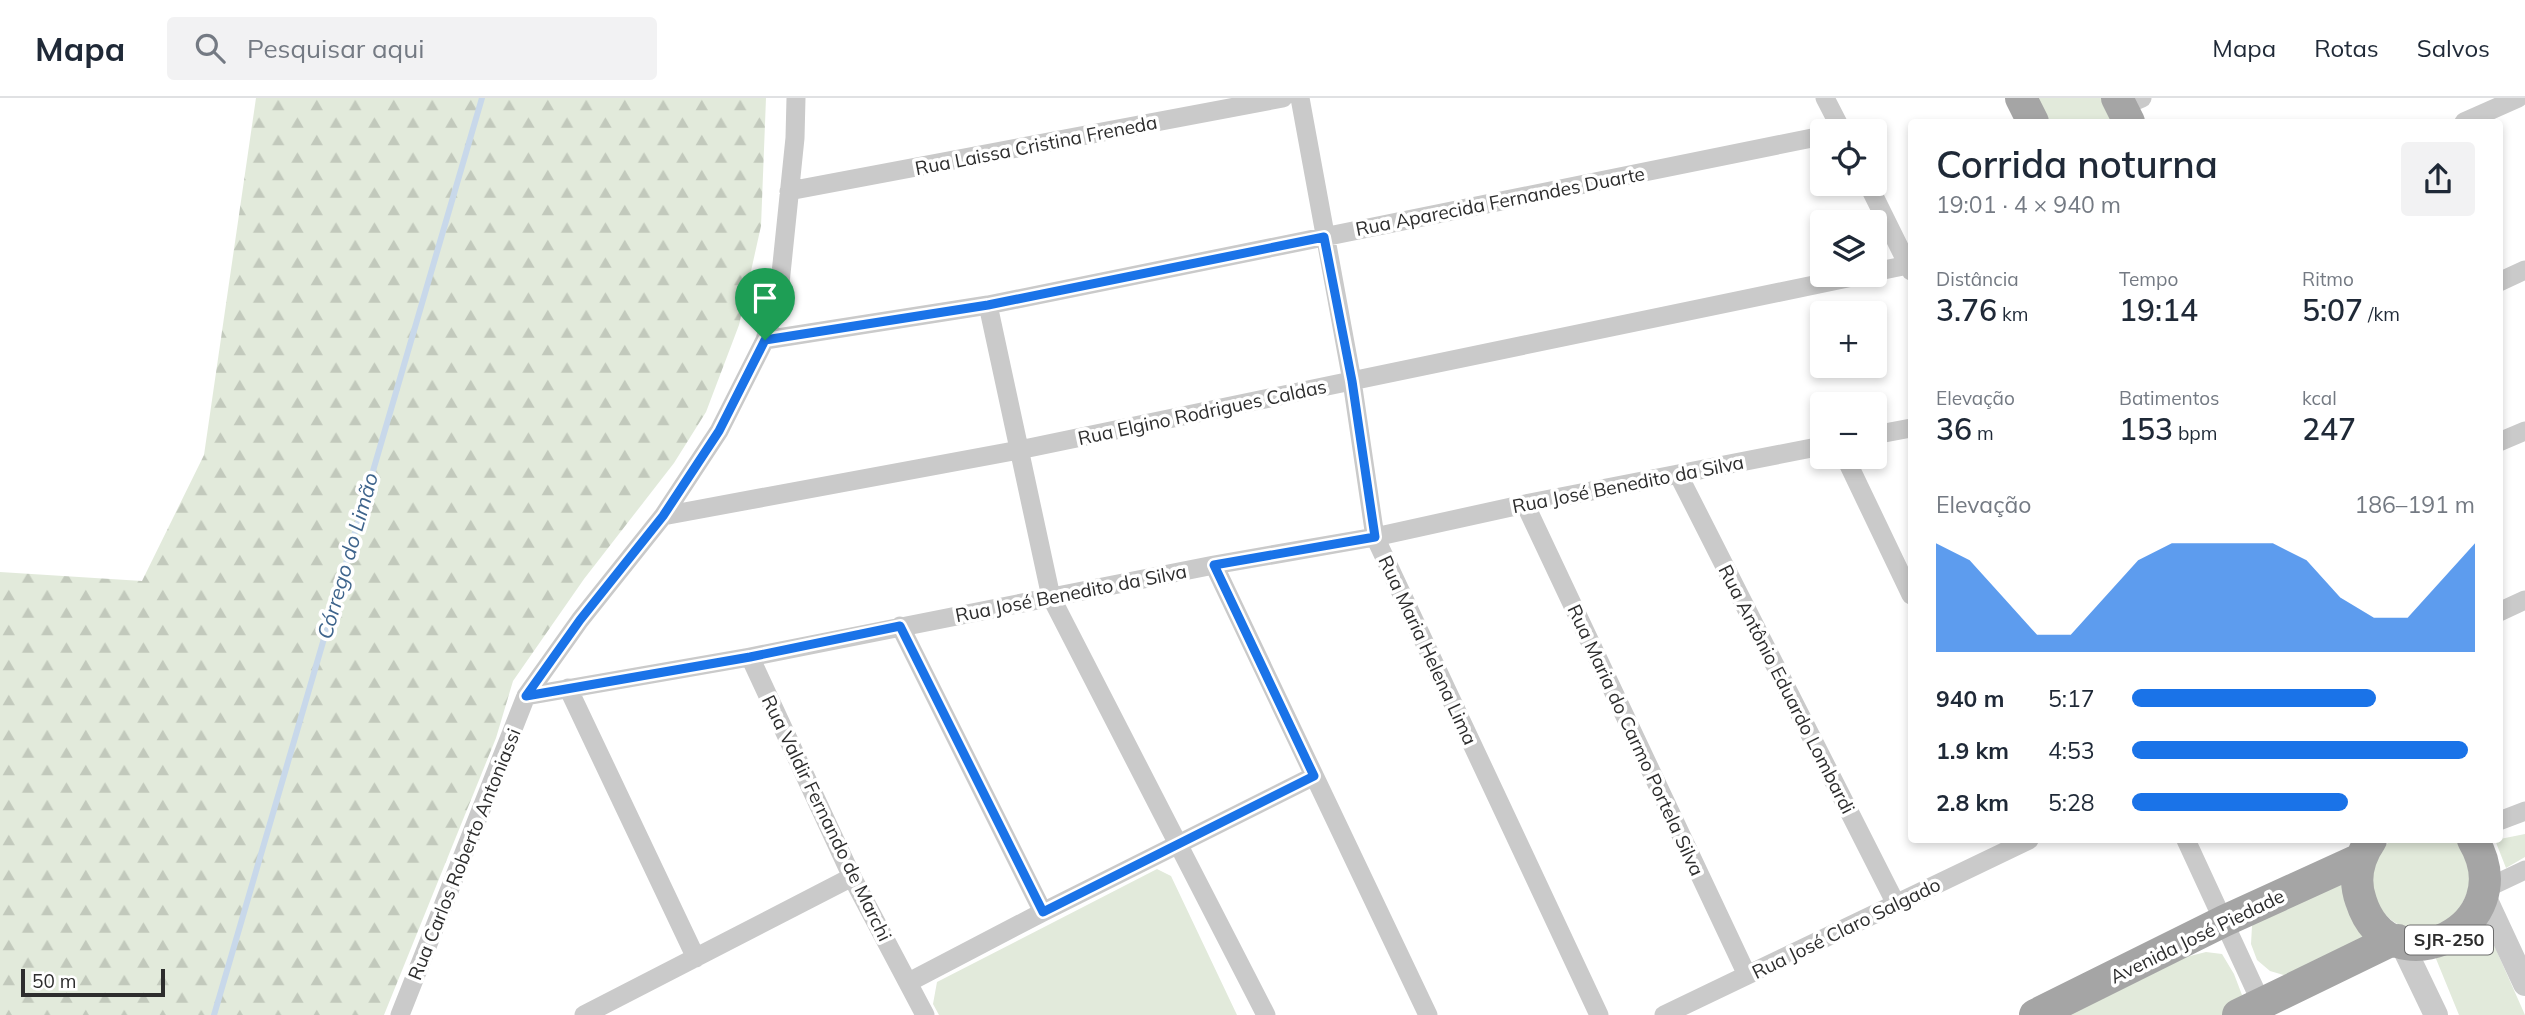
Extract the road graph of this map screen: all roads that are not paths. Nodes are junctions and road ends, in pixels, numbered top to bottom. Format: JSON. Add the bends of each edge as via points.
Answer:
{"nodes":[{"id":1,"x":796,"y":98,"type":"edge"},
{"id":2,"x":1283,"y":98,"type":"edge"},
{"id":3,"x":1300,"y":98,"type":"edge"},
{"id":4,"x":1825,"y":98,"type":"edge"},
{"id":5,"x":2021,"y":98,"type":"edge"},
{"id":6,"x":2518,"y":98,"type":"edge"},
{"id":7,"x":1836,"y":119,"type":"edge"},
{"id":8,"x":2032,"y":119,"type":"edge"},
{"id":9,"x":2470,"y":119,"type":"edge"},
{"id":10,"x":1810,"y":138,"type":"edge"},
{"id":11,"x":789,"y":191,"type":"junction"},
{"id":12,"x":1874,"y":196,"type":"edge"},
{"id":13,"x":1324,"y":237,"type":"junction"},
{"id":14,"x":1908,"y":264,"type":"edge"},
{"id":15,"x":1908,"y":268,"type":"edge"},
{"id":16,"x":1887,"y":271,"type":"edge"},
{"id":17,"x":2525,"y":271,"type":"edge"},
{"id":18,"x":2503,"y":280,"type":"edge"},
{"id":19,"x":1810,"y":286,"type":"edge"},
{"id":20,"x":988,"y":305,"type":"junction"},
{"id":21,"x":765,"y":340,"type":"junction"},
{"id":22,"x":1352,"y":381,"type":"junction"},
{"id":23,"x":1908,"y":429,"type":"edge"},
{"id":24,"x":2525,"y":431,"type":"edge"},
{"id":25,"x":1887,"y":433,"type":"edge"},
{"id":26,"x":2503,"y":440,"type":"edge"},
{"id":27,"x":1810,"y":448,"type":"edge"},
{"id":28,"x":1019,"y":450,"type":"junction"},
{"id":29,"x":1852,"y":469,"type":"edge"},
{"id":30,"x":1678,"y":474,"type":"junction"},
{"id":31,"x":1525,"y":504,"type":"junction"},
{"id":32,"x":663,"y":516,"type":"junction"},
{"id":33,"x":1375,"y":537,"type":"junction"},
{"id":34,"x":1214,"y":565,"type":"junction"},
{"id":35,"x":1908,"y":589,"type":"edge"},
{"id":36,"x":1051,"y":597,"type":"junction"},
{"id":37,"x":2525,"y":600,"type":"edge"},
{"id":38,"x":2503,"y":610,"type":"edge"},
{"id":39,"x":900,"y":626,"type":"junction"},
{"id":40,"x":750,"y":657,"type":"junction"},
{"id":41,"x":568,"y":688,"type":"junction"},
{"id":42,"x":526,"y":696,"type":"junction"},
{"id":43,"x":1314,"y":776,"type":"junction"},
{"id":44,"x":2525,"y":811,"type":"edge"},
{"id":45,"x":2503,"y":819,"type":"edge"},
{"id":46,"x":2022,"y":843,"type":"edge"},
{"id":47,"x":2187,"y":843,"type":"edge"},
{"id":48,"x":2475,"y":843,"type":"edge"},
{"id":49,"x":1178,"y":844,"type":"junction"},
{"id":50,"x":2364,"y":847,"type":"edge"},
{"id":51,"x":2525,"y":870,"type":"edge"},
{"id":52,"x":852,"y":877,"type":"junction"},
{"id":53,"x":2486,"y":893,"type":"junction"},
{"id":54,"x":1896,"y":904,"type":"junction"},
{"id":55,"x":1043,"y":912,"type":"junction"},
{"id":56,"x":2224,"y":921,"type":"junction"},
{"id":57,"x":2399,"y":941,"type":"junction"},
{"id":58,"x":696,"y":958,"type":"junction"},
{"id":59,"x":1747,"y":975,"type":"junction"},
{"id":60,"x":909,"y":982,"type":"junction"},
{"id":61,"x":2525,"y":984,"type":"edge"},
{"id":62,"x":2255,"y":1011,"type":"edge"},
{"id":63,"x":400,"y":1015,"type":"edge"},
{"id":64,"x":584,"y":1015,"type":"edge"},
{"id":65,"x":925,"y":1015,"type":"edge"},
{"id":66,"x":1266,"y":1015,"type":"edge"},
{"id":67,"x":1428,"y":1015,"type":"edge"},
{"id":68,"x":1599,"y":1015,"type":"edge"},
{"id":69,"x":1664,"y":1015,"type":"edge"},
{"id":70,"x":2035,"y":1015,"type":"edge"},
{"id":71,"x":2435,"y":1015,"type":"edge"}],
"edges":[{"from":1,"to":11,"type":"street","name":"Rua Carlos Roberto Antoniassi"},
{"from":2,"to":11,"type":"street","name":"Rua Laissa Cristina Freneda"},
{"from":3,"to":13,"type":"street","name":"Rua Maria Helena Lima"},
{"from":4,"to":7,"type":"street"},
{"from":5,"to":8,"type":"main road"},
{"from":6,"to":9,"type":"street"},
{"from":10,"to":13,"type":"street","name":"Rua Aparecida Fernandes Duarte"},
{"from":11,"to":21,"type":"street","name":"Rua Carlos Roberto Antoniassi","via":[[779,293]]},
{"from":12,"to":14,"type":"street"},
{"from":13,"to":20,"type":"street","name":"Rua Aparecida Fernandes Duarte"},
{"from":13,"to":22,"type":"street","name":"Rua Maria Helena Lima"},
{"from":15,"to":16,"type":"street"},
{"from":17,"to":18,"type":"street"},
{"from":19,"to":22,"type":"street","name":"Rua Elgino Rodrigues Caldas"},
{"from":20,"to":21,"type":"street","name":"Rua Aparecida Fernandes Duarte"},
{"from":20,"to":28,"type":"street"},
{"from":21,"to":32,"type":"street","name":"Rua Carlos Roberto Antoniassi","via":[[719,431]]},
{"from":22,"to":28,"type":"street","name":"Rua Elgino Rodrigues Caldas"},
{"from":22,"to":33,"type":"street","name":"Rua Maria Helena Lima"},
{"from":23,"to":25,"type":"street"},
{"from":24,"to":26,"type":"street"},
{"from":27,"to":30,"type":"street","name":"Rua José Benedito da Silva"},
{"from":28,"to":32,"type":"street","name":"Rua Elgino Rodrigues Caldas"},
{"from":28,"to":36,"type":"street"},
{"from":29,"to":35,"type":"street"},
{"from":30,"to":31,"type":"street","name":"Rua José Benedito da Silva"},
{"from":30,"to":54,"type":"street","name":"Rua Antônio Eduardo Lombardi"},
{"from":31,"to":33,"type":"street","name":"Rua José Benedito da Silva"},
{"from":31,"to":59,"type":"street","name":"Rua Maria do Carmo Portela Silva"},
{"from":32,"to":42,"type":"street","name":"Rua Carlos Roberto Antoniassi"},
{"from":33,"to":34,"type":"street","name":"Rua José Benedito da Silva"},
{"from":33,"to":68,"type":"street","name":"Rua Maria Helena Lima"},
{"from":34,"to":36,"type":"street","name":"Rua José Benedito da Silva"},
{"from":34,"to":43,"type":"street"},
{"from":36,"to":39,"type":"street","name":"Rua José Benedito da Silva"},
{"from":36,"to":49,"type":"street"},
{"from":37,"to":38,"type":"street"},
{"from":39,"to":40,"type":"street","name":"Rua José Benedito da Silva"},
{"from":39,"to":55,"type":"street"},
{"from":40,"to":41,"type":"street","name":"Rua José Benedito da Silva"},
{"from":40,"to":52,"type":"street","name":"Rua Valdir Fernando de Marchi"},
{"from":41,"to":42,"type":"street","name":"Rua José Benedito da Silva"},
{"from":41,"to":58,"type":"street"},
{"from":42,"to":63,"type":"street","name":"Rua Carlos Roberto Antoniassi"},
{"from":43,"to":49,"type":"street"},
{"from":43,"to":67,"type":"street"},
{"from":44,"to":45,"type":"street"},
{"from":46,"to":54,"type":"street","name":"Rua José Claro Salgado"},
{"from":47,"to":56,"type":"street"},
{"from":48,"to":53,"type":"main road","via":[[2487,869]]},
{"from":49,"to":55,"type":"street"},
{"from":49,"to":66,"type":"street"},
{"from":50,"to":56,"type":"main road","name":"Avenida José Piedade"},
{"from":50,"to":57,"type":"main road","number":"SJR-250","via":[[2357,883],[2363,907],[2377,927]]},
{"from":51,"to":53,"type":"street"},
{"from":52,"to":58,"type":"street"},
{"from":52,"to":60,"type":"street","name":"Rua Valdir Fernando de Marchi"},
{"from":53,"to":57,"type":"main road","number":"SJR-250","via":[[2472,923],[2449,939],[2422,945]]},
{"from":53,"to":61,"type":"street"},
{"from":54,"to":59,"type":"street","name":"Rua José Claro Salgado"},
{"from":55,"to":60,"type":"street"},
{"from":56,"to":62,"type":"street"},
{"from":56,"to":70,"type":"main road","name":"Avenida José Piedade"},
{"from":57,"to":62,"type":"main road","via":[[2386,943]]},
{"from":57,"to":71,"type":"street"},
{"from":58,"to":64,"type":"street"},
{"from":59,"to":69,"type":"street","name":"Rua José Claro Salgado"},
{"from":60,"to":65,"type":"street","name":"Rua Valdir Fernando de Marchi"}]}
